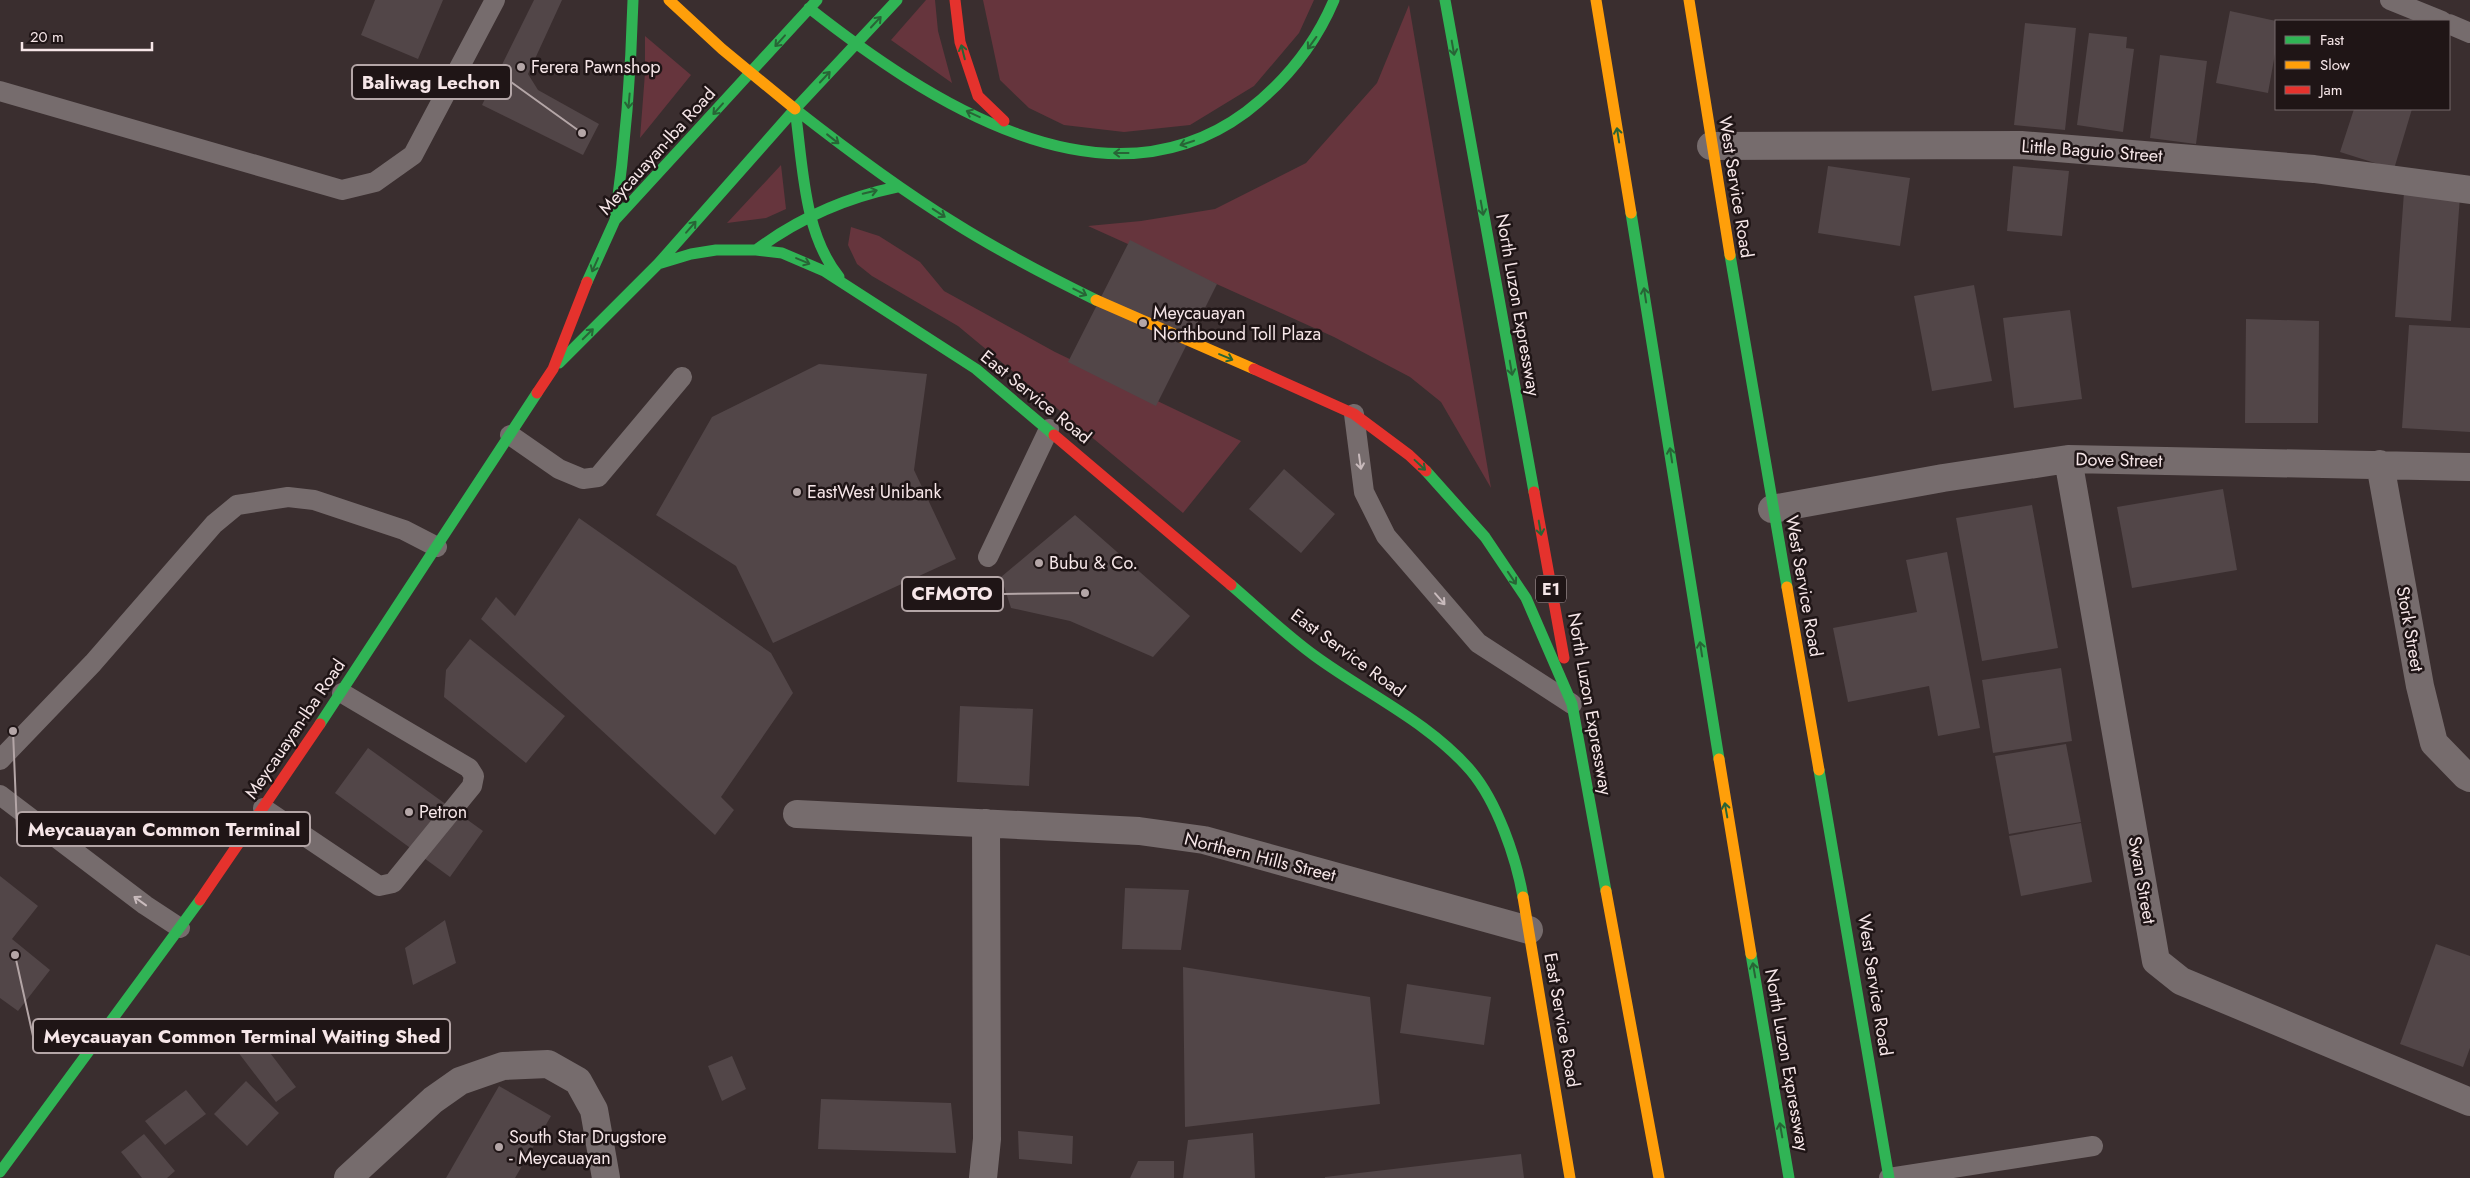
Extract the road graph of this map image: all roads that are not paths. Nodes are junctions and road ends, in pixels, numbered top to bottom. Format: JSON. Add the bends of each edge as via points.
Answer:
{"nodes":[{"id":1,"x":494,"y":0,"type":"edge"},
{"id":2,"x":633,"y":0,"type":"edge"},
{"id":3,"x":669,"y":0,"type":"edge"},
{"id":4,"x":897,"y":0,"type":"edge"},
{"id":5,"x":955,"y":0,"type":"edge"},
{"id":6,"x":1334,"y":0,"type":"edge"},
{"id":7,"x":1444,"y":0,"type":"edge"},
{"id":8,"x":1596,"y":0,"type":"edge"},
{"id":9,"x":1689,"y":0,"type":"edge"},
{"id":10,"x":2390,"y":0,"type":"edge"},
{"id":11,"x":813,"y":4,"type":"edge"},
{"id":12,"x":2440,"y":20,"type":"edge"},
{"id":13,"x":2450,"y":24,"type":"edge"},
{"id":14,"x":2470,"y":33,"type":"edge"},
{"id":15,"x":854,"y":45,"type":"junction"},
{"id":16,"x":750,"y":73,"type":"junction"},
{"id":17,"x":0,"y":91,"type":"edge"},
{"id":18,"x":795,"y":109,"type":"junction"},
{"id":19,"x":1017,"y":134,"type":"junction"},
{"id":20,"x":1711,"y":146,"type":"junction"},
{"id":21,"x":898,"y":187,"type":"junction"},
{"id":22,"x":2470,"y":190,"type":"edge"},
{"id":23,"x":810,"y":214,"type":"junction"},
{"id":24,"x":615,"y":220,"type":"junction"},
{"id":25,"x":756,"y":250,"type":"junction"},
{"id":26,"x":658,"y":264,"type":"junction"},
{"id":27,"x":847,"y":287,"type":"junction"},
{"id":28,"x":553,"y":369,"type":"junction"},
{"id":29,"x":682,"y":377,"type":"dead end"},
{"id":30,"x":1354,"y":414,"type":"junction"},
{"id":31,"x":1050,"y":429,"type":"junction"},
{"id":32,"x":510,"y":435,"type":"junction"},
{"id":33,"x":2068,"y":459,"type":"junction"},
{"id":34,"x":2380,"y":464,"type":"junction"},
{"id":35,"x":2470,"y":466,"type":"edge"},
{"id":36,"x":1772,"y":509,"type":"junction"},
{"id":37,"x":437,"y":547,"type":"junction"},
{"id":38,"x":988,"y":557,"type":"dead end"},
{"id":39,"x":342,"y":693,"type":"junction"},
{"id":40,"x":1572,"y":704,"type":"junction"},
{"id":41,"x":0,"y":760,"type":"edge"},
{"id":42,"x":2470,"y":778,"type":"edge"},
{"id":43,"x":0,"y":795,"type":"edge"},
{"id":44,"x":262,"y":808,"type":"junction"},
{"id":45,"x":797,"y":814,"type":"dead end"},
{"id":46,"x":986,"y":823,"type":"junction"},
{"id":47,"x":180,"y":928,"type":"junction"},
{"id":48,"x":1529,"y":930,"type":"junction"},
{"id":49,"x":2470,"y":1102,"type":"edge"},
{"id":50,"x":2093,"y":1146,"type":"dead end"},
{"id":51,"x":3,"y":1161,"type":"edge"},
{"id":52,"x":348,"y":1178,"type":"edge"},
{"id":53,"x":606,"y":1178,"type":"edge"},
{"id":54,"x":983,"y":1178,"type":"edge"},
{"id":55,"x":1570,"y":1178,"type":"edge"},
{"id":56,"x":1659,"y":1178,"type":"edge"},
{"id":57,"x":1789,"y":1178,"type":"edge"},
{"id":58,"x":1889,"y":1178,"type":"edge"}],
"edges":[{"from":1,"to":17,"type":"lane","via":[[413,155],[376,182],[342,190]]},
{"from":2,"to":24,"type":"main road","one_way":true,"via":[[630,86]]},
{"from":3,"to":16,"type":"main road"},
{"from":15,"to":4,"type":"main road","name":"Meycauayan-Iba Road","one_way":true},
{"from":19,"to":5,"type":"main road","one_way":true,"via":[[978,96],[960,42]]},
{"from":6,"to":19,"type":"main road","one_way":true,"via":[[1317,35],[1284,77],[1241,115],[1194,141],[1146,153],[1095,153]]},
{"from":7,"to":40,"type":"main road","name":"North Luzon Expressway","number":"E1","one_way":true},
{"from":57,"to":8,"type":"main road","name":"North Luzon Expressway","one_way":true},
{"from":9,"to":20,"type":"main road","name":"West Service Road"},
{"from":10,"to":12,"type":"lane"},
{"from":11,"to":15,"type":"main road"},
{"from":11,"to":16,"type":"main road","name":"Meycauayan-Iba Road","one_way":true},
{"from":13,"to":14,"type":"lane"},
{"from":18,"to":15,"type":"main road","name":"Meycauayan-Iba Road","one_way":true},
{"from":19,"to":15,"type":"main road","one_way":true,"via":[[921,88]]},
{"from":16,"to":18,"type":"main road"},
{"from":16,"to":24,"type":"main road","name":"Meycauayan-Iba Road","one_way":true},
{"from":18,"to":21,"type":"main road","one_way":true},
{"from":18,"to":23,"type":"main road","name":"East Service Road"},
{"from":26,"to":18,"type":"main road","name":"Meycauayan-Iba Road","one_way":true},
{"from":20,"to":22,"type":"street","name":"Little Baguio Street","via":[[2021,145],[2314,169]]},
{"from":20,"to":36,"type":"main road","name":"West Service Road"},
{"from":23,"to":21,"type":"main road","one_way":true,"via":[[844,199]]},
{"from":21,"to":30,"type":"main road","one_way":true,"via":[[982,240],[1095,299]]},
{"from":23,"to":25,"type":"main road","via":[[775,234]]},
{"from":23,"to":27,"type":"main road","name":"East Service Road","via":[[818,244]]},
{"from":24,"to":28,"type":"main road","name":"Meycauayan-Iba Road","one_way":true,"via":[[578,302]]},
{"from":25,"to":26,"type":"main road","name":"East Service Road","via":[[716,250]]},
{"from":25,"to":27,"type":"main road","name":"East Service Road","one_way":true,"via":[[782,252],[804,260]]},
{"from":28,"to":26,"type":"main road","name":"Meycauayan-Iba Road","one_way":true},
{"from":27,"to":31,"type":"main road","name":"East Service Road","via":[[976,369]]},
{"from":28,"to":32,"type":"main road","name":"Meycauayan-Iba Road"},
{"from":29,"to":32,"type":"lane","via":[[598,477],[583,479],[559,469]]},
{"from":30,"to":40,"type":"main road","one_way":true,"via":[[1422,467],[1485,537],[1526,598]]},
{"from":30,"to":40,"type":"lane","one_way":true,"via":[[1364,492],[1386,536],[1478,643]]},
{"from":31,"to":38,"type":"lane"},
{"from":31,"to":48,"type":"main road","name":"East Service Road","via":[[1315,656],[1443,743],[1472,772],[1506,837],[1520,882]]},
{"from":32,"to":37,"type":"main road","name":"Meycauayan-Iba Road"},
{"from":33,"to":34,"type":"street","name":"Dove Street"},
{"from":33,"to":36,"type":"street","name":"Dove Street"},
{"from":33,"to":49,"type":"street","name":"Swan Street","via":[[2156,961],[2181,981]]},
{"from":34,"to":35,"type":"street","name":"Dove Street"},
{"from":34,"to":42,"type":"street","name":"Stork Street","via":[[2420,686],[2434,743]]},
{"from":36,"to":58,"type":"main road","name":"West Service Road","via":[[1841,888]]},
{"from":37,"to":39,"type":"main road","name":"Meycauayan-Iba Road"},
{"from":37,"to":41,"type":"lane","via":[[404,530],[314,500],[288,497],[237,505],[214,524],[93,663]]},
{"from":39,"to":44,"type":"main road","name":"Meycauayan-Iba Road"},
{"from":39,"to":44,"type":"lane","via":[[469,768],[474,776],[472,786],[393,883],[379,886]]},
{"from":40,"to":56,"type":"main road","name":"North Luzon Expressway","number":"E1"},
{"from":47,"to":43,"type":"lane","one_way":true},
{"from":44,"to":47,"type":"main road","name":"Meycauayan-Iba Road"},
{"from":45,"to":46,"type":"street","name":"Northern Hills Street"},
{"from":46,"to":48,"type":"street","name":"Northern Hills Street","via":[[1139,831],[1204,840]]},
{"from":46,"to":54,"type":"street","via":[[987,1139]]},
{"from":47,"to":51,"type":"main road","name":"Meycauayan-Iba Road"},
{"from":48,"to":55,"type":"main road","name":"East Service Road"},
{"from":50,"to":58,"type":"lane"},
{"from":52,"to":53,"type":"street","via":[[433,1100],[460,1081],[503,1066],[548,1064],[578,1081],[594,1110]]}]}
